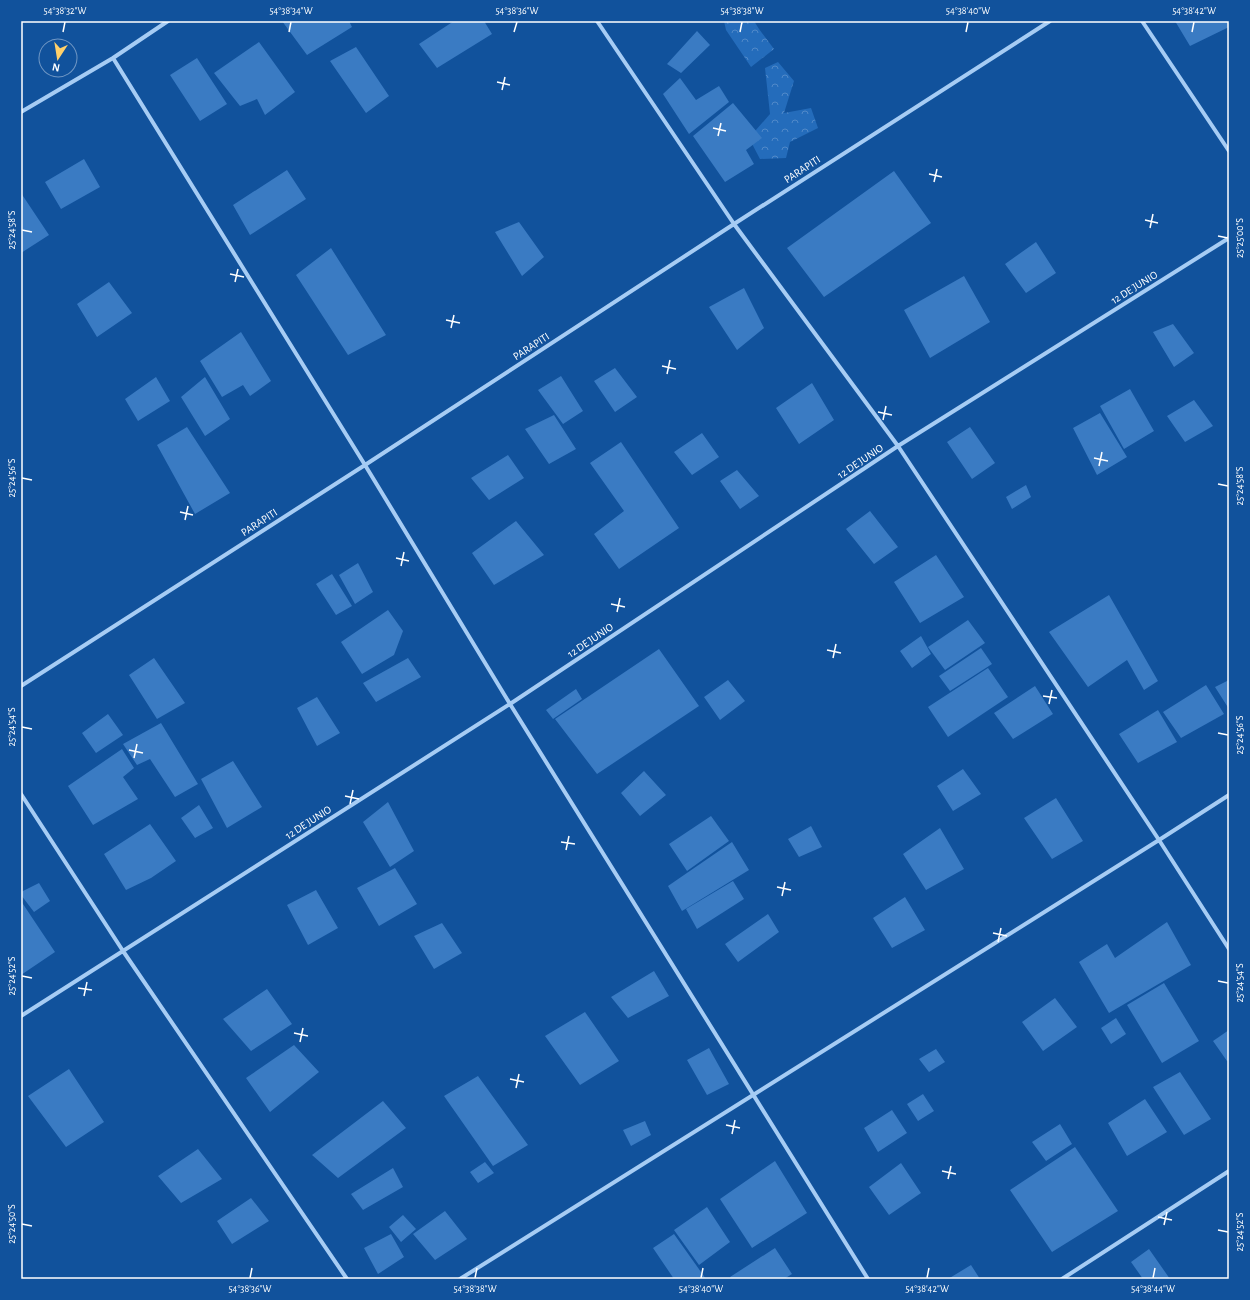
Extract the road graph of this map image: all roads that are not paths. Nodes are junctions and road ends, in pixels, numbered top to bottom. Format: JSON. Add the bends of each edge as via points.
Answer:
{"nodes":[{"id":1,"x":168,"y":21,"type":"edge"},
{"id":2,"x":597,"y":21,"type":"edge"},
{"id":3,"x":1050,"y":21,"type":"edge"},
{"id":4,"x":1142,"y":21,"type":"edge"},
{"id":5,"x":113,"y":58,"type":"junction"},
{"id":6,"x":21,"y":112,"type":"edge"},
{"id":7,"x":1229,"y":151,"type":"edge"},
{"id":8,"x":734,"y":224,"type":"junction"},
{"id":9,"x":1229,"y":238,"type":"edge"},
{"id":10,"x":898,"y":446,"type":"junction"},
{"id":11,"x":365,"y":465,"type":"junction"},
{"id":12,"x":21,"y":686,"type":"edge"},
{"id":13,"x":510,"y":704,"type":"junction"},
{"id":14,"x":21,"y":794,"type":"edge"},
{"id":15,"x":1229,"y":795,"type":"edge"},
{"id":16,"x":1159,"y":840,"type":"junction"},
{"id":17,"x":1229,"y":949,"type":"edge"},
{"id":18,"x":123,"y":951,"type":"junction"},
{"id":19,"x":21,"y":1016,"type":"edge"},
{"id":20,"x":754,"y":1095,"type":"junction"},
{"id":21,"x":1229,"y":1171,"type":"edge"},
{"id":22,"x":347,"y":1279,"type":"edge"},
{"id":23,"x":460,"y":1279,"type":"edge"},
{"id":24,"x":868,"y":1279,"type":"edge"},
{"id":25,"x":1062,"y":1279,"type":"edge"}],
"edges":[{"from":1,"to":5,"type":"street"},
{"from":2,"to":8,"type":"street"},
{"from":3,"to":8,"type":"street","name":"PARAPITI"},
{"from":4,"to":7,"type":"street"},
{"from":5,"to":6,"type":"street"},
{"from":5,"to":11,"type":"street"},
{"from":8,"to":10,"type":"street"},
{"from":8,"to":11,"type":"street","name":"PARAPITI"},
{"from":9,"to":10,"type":"street","name":"12 DE JUNIO"},
{"from":10,"to":13,"type":"street","name":"12 DE JUNIO"},
{"from":10,"to":16,"type":"street"},
{"from":11,"to":12,"type":"street","name":"PARAPITI"},
{"from":11,"to":13,"type":"street"},
{"from":13,"to":18,"type":"street","name":"12 DE JUNIO"},
{"from":13,"to":20,"type":"street"},
{"from":14,"to":18,"type":"street"},
{"from":15,"to":16,"type":"street"},
{"from":16,"to":17,"type":"street"},
{"from":16,"to":20,"type":"street"},
{"from":18,"to":19,"type":"street","name":"12 DE JUNIO"},
{"from":18,"to":22,"type":"street"},
{"from":20,"to":23,"type":"street"},
{"from":20,"to":24,"type":"street"},
{"from":21,"to":25,"type":"street"}]}
